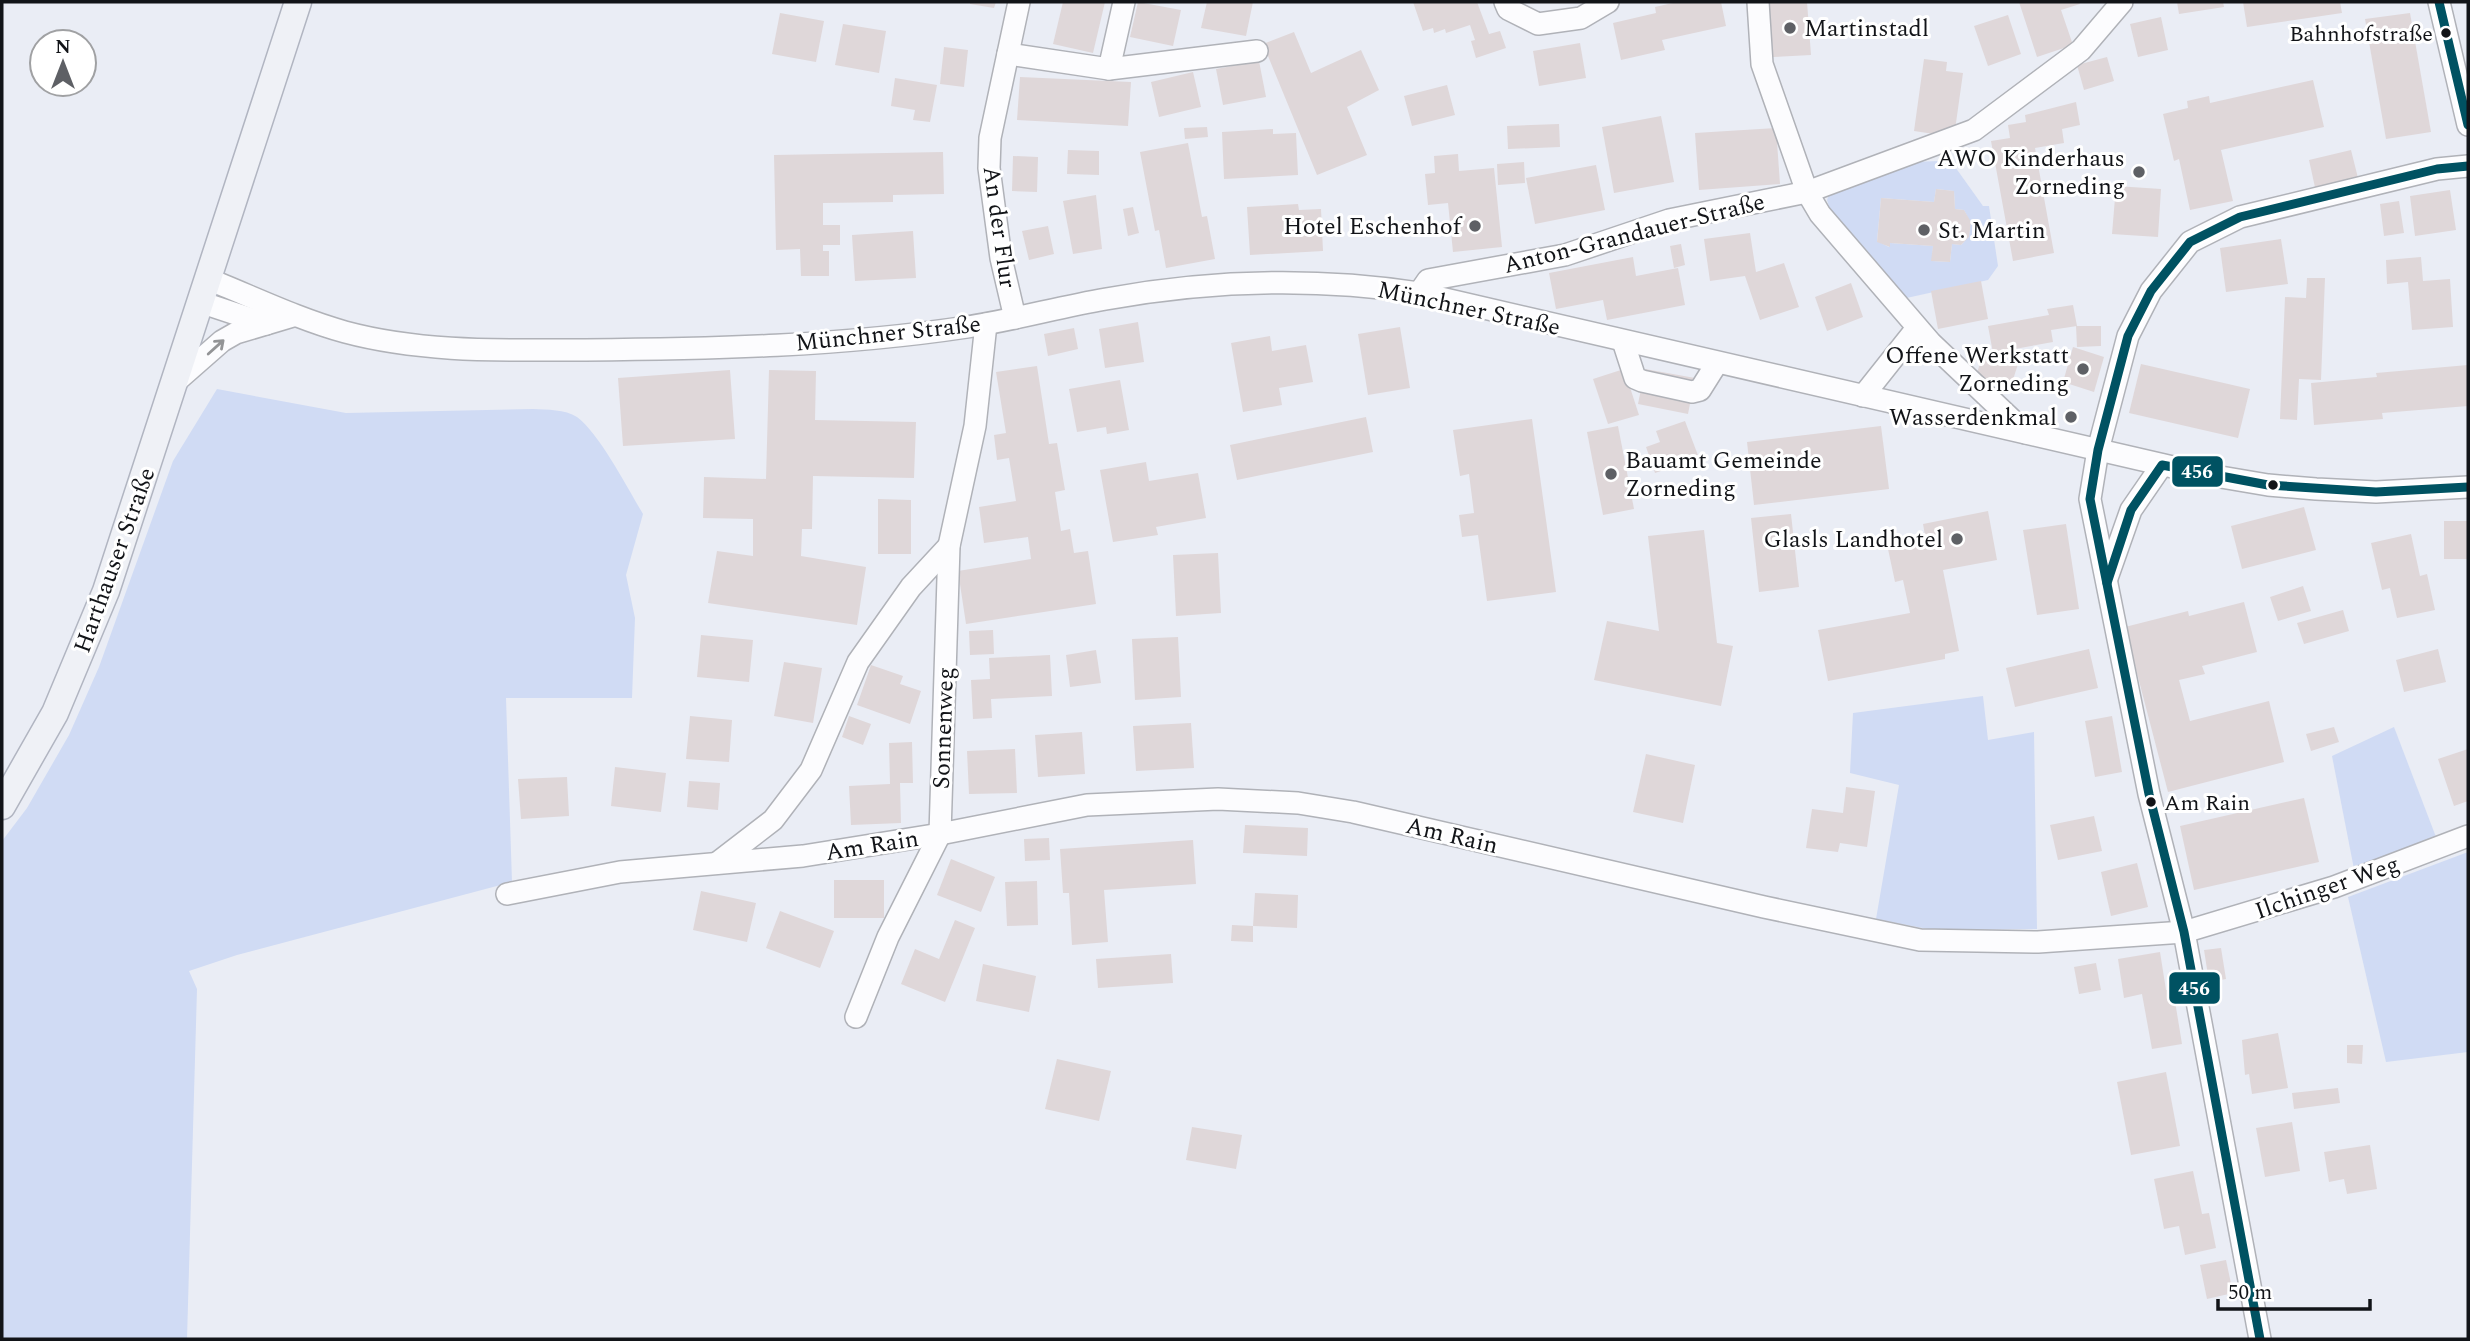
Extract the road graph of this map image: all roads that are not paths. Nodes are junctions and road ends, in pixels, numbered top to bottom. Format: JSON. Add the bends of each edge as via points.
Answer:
{"nodes":[{"id":1,"x":298,"y":2,"type":"edge"},
{"id":2,"x":1019,"y":2,"type":"edge"},
{"id":3,"x":1124,"y":2,"type":"edge"},
{"id":4,"x":1506,"y":2,"type":"edge"},
{"id":5,"x":1608,"y":2,"type":"edge"},
{"id":6,"x":1758,"y":2,"type":"edge"},
{"id":7,"x":2122,"y":2,"type":"edge"},
{"id":8,"x":2439,"y":2,"type":"edge"},
{"id":9,"x":1257,"y":51,"type":"dead end"},
{"id":10,"x":1008,"y":54,"type":"junction"},
{"id":11,"x":1109,"y":69,"type":"junction"},
{"id":12,"x":2468,"y":125,"type":"edge"},
{"id":13,"x":2468,"y":166,"type":"edge"},
{"id":14,"x":1807,"y":192,"type":"junction"},
{"id":15,"x":204,"y":290,"type":"junction"},
{"id":16,"x":1419,"y":293,"type":"junction"},
{"id":17,"x":293,"y":316,"type":"junction"},
{"id":18,"x":1015,"y":318,"type":"junction"},
{"id":19,"x":266,"y":324,"type":"junction"},
{"id":20,"x":986,"y":324,"type":"junction"},
{"id":21,"x":1917,"y":328,"type":"junction"},
{"id":22,"x":1623,"y":341,"type":"junction"},
{"id":23,"x":1717,"y":363,"type":"junction"},
{"id":24,"x":173,"y":384,"type":"junction"},
{"id":25,"x":1863,"y":396,"type":"junction"},
{"id":26,"x":2027,"y":435,"type":"junction"},
{"id":27,"x":2098,"y":450,"type":"junction"},
{"id":28,"x":2162,"y":465,"type":"junction"},
{"id":29,"x":2468,"y":487,"type":"edge"},
{"id":30,"x":949,"y":547,"type":"junction"},
{"id":31,"x":2107,"y":581,"type":"junction"},
{"id":32,"x":2,"y":806,"type":"edge"},
{"id":33,"x":940,"y":834,"type":"junction"},
{"id":34,"x":2468,"y":836,"type":"edge"},
{"id":35,"x":717,"y":863,"type":"junction"},
{"id":36,"x":507,"y":894,"type":"dead end"},
{"id":37,"x":2184,"y":932,"type":"junction"},
{"id":38,"x":856,"y":1017,"type":"dead end"},
{"id":39,"x":2260,"y":1339,"type":"edge"}],
"edges":[{"from":1,"to":15,"type":"main road","name":"Harthauser Straße"},
{"from":2,"to":10,"type":"street","name":"An der Flur"},
{"from":3,"to":11,"type":"street"},
{"from":4,"to":5,"type":"street","via":[[1508,9],[1538,24],[1581,18]]},
{"from":6,"to":14,"type":"street","via":[[1762,64],[1784,108]]},
{"from":7,"to":14,"type":"street","name":"Anton-Grandauer-Straße","via":[[2081,50],[1974,131]]},
{"from":8,"to":12,"type":"street"},
{"from":9,"to":11,"type":"street"},
{"from":10,"to":11,"type":"street"},
{"from":10,"to":18,"type":"street","name":"An der Flur","via":[[990,138],[989,168],[1001,258]]},
{"from":13,"to":27,"type":"street","via":[[2437,169],[2240,217],[2190,243],[2151,291],[2134,321]]},
{"from":14,"to":16,"type":"street","name":"Anton-Grandauer-Straße","via":[[1670,220],[1564,255],[1429,280]]},
{"from":14,"to":21,"type":"street","via":[[1840,240]]},
{"from":15,"to":17,"type":"street","name":"Münchner Straße"},
{"from":15,"to":19,"type":"street"},
{"from":15,"to":24,"type":"main road","name":"Harthauser Straße"},
{"from":16,"to":18,"type":"street","name":"Münchner Straße","via":[[1318,282],[1226,283],[1106,299]]},
{"from":16,"to":22,"type":"street","name":"Münchner Straße"},
{"from":17,"to":19,"type":"street"},
{"from":17,"to":20,"type":"street","name":"Münchner Straße","via":[[401,343],[498,350],[741,346],[898,337]]},
{"from":18,"to":20,"type":"street","name":"Münchner Straße"},
{"from":24,"to":19,"type":"street","one_way":true,"via":[[222,341]]},
{"from":20,"to":30,"type":"street","via":[[975,426]]},
{"from":21,"to":25,"type":"street"},
{"from":21,"to":26,"type":"street"},
{"from":22,"to":23,"type":"street","name":"Münchner Straße"},
{"from":22,"to":23,"type":"street","via":[[1635,378],[1642,382],[1700,390]]},
{"from":23,"to":25,"type":"street","name":"Münchner Straße"},
{"from":24,"to":32,"type":"main road","name":"Harthauser Straße","via":[[106,591],[76,667],[41,742]]},
{"from":25,"to":26,"type":"street","name":"Münchner Straße"},
{"from":26,"to":27,"type":"street","name":"Münchner Straße"},
{"from":27,"to":28,"type":"street","name":"Münchner Straße"},
{"from":27,"to":31,"type":"street","via":[[2090,499]]},
{"from":28,"to":29,"type":"street","name":"Münchner Straße","via":[[2268,485],[2376,492]]},
{"from":28,"to":31,"type":"street","via":[[2131,510]]},
{"from":30,"to":33,"type":"street","name":"Sonnenweg"},
{"from":30,"to":35,"type":"street","via":[[911,587],[858,662],[811,771],[773,820]]},
{"from":31,"to":37,"type":"street","via":[[2149,794]]},
{"from":33,"to":35,"type":"street","name":"Am Rain","via":[[803,856]]},
{"from":33,"to":37,"type":"street","name":"Am Rain","via":[[1087,805],[1162,800],[1298,803],[1920,940],[2038,942]]},
{"from":33,"to":38,"type":"street","name":"Sonnenweg","via":[[888,937]]},
{"from":34,"to":37,"type":"street","name":"Ilchinger Weg","via":[[2334,887]]},
{"from":35,"to":36,"type":"street","via":[[620,872]]},
{"from":37,"to":39,"type":"street"}]}
